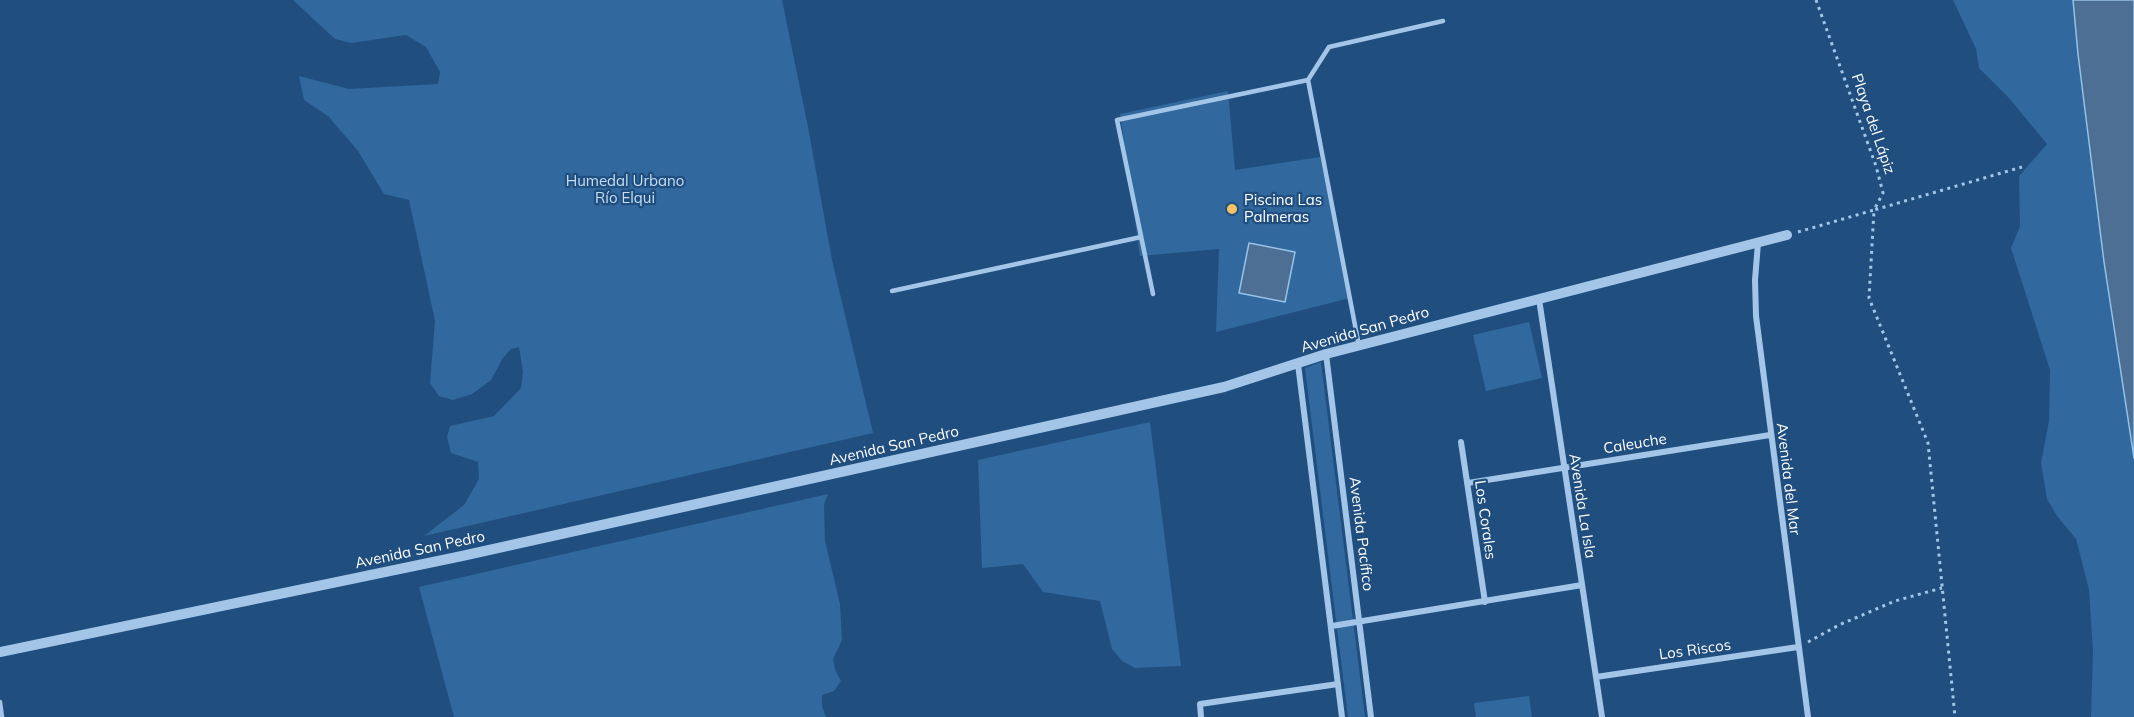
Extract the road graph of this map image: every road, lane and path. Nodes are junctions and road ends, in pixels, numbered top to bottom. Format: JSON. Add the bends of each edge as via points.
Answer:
{"nodes":[{"id":1,"x":1816,"y":0,"type":"edge"},
{"id":2,"x":1443,"y":21,"type":"dead end"},
{"id":3,"x":1308,"y":80,"type":"junction"},
{"id":4,"x":2022,"y":167,"type":"dead end"},
{"id":5,"x":1874,"y":210,"type":"junction"},
{"id":6,"x":1787,"y":235,"type":"joint"},
{"id":7,"x":1141,"y":237,"type":"junction"},
{"id":8,"x":1758,"y":243,"type":"junction"},
{"id":9,"x":892,"y":291,"type":"dead end"},
{"id":10,"x":1153,"y":294,"type":"dead end"},
{"id":11,"x":1539,"y":298,"type":"junction"},
{"id":12,"x":1359,"y":345,"type":"junction"},
{"id":13,"x":1326,"y":354,"type":"junction"},
{"id":14,"x":1298,"y":364,"type":"junction"},
{"id":15,"x":1770,"y":435,"type":"junction"},
{"id":16,"x":1461,"y":442,"type":"dead end"},
{"id":17,"x":1564,"y":467,"type":"junction"},
{"id":18,"x":1468,"y":483,"type":"junction"},
{"id":19,"x":1582,"y":585,"type":"junction"},
{"id":20,"x":1942,"y":588,"type":"junction"},
{"id":21,"x":1485,"y":602,"type":"junction"},
{"id":22,"x":1359,"y":622,"type":"junction"},
{"id":23,"x":1332,"y":626,"type":"junction"},
{"id":24,"x":1798,"y":647,"type":"junction"},
{"id":25,"x":0,"y":652,"type":"edge"},
{"id":26,"x":1596,"y":677,"type":"junction"},
{"id":27,"x":1338,"y":684,"type":"junction"},
{"id":28,"x":0,"y":702,"type":"edge"},
{"id":29,"x":2,"y":717,"type":"edge"},
{"id":30,"x":1201,"y":717,"type":"edge"},
{"id":31,"x":1342,"y":717,"type":"edge"},
{"id":32,"x":1371,"y":717,"type":"edge"},
{"id":33,"x":1602,"y":717,"type":"edge"},
{"id":34,"x":1808,"y":717,"type":"edge"},
{"id":35,"x":1955,"y":717,"type":"edge"}],
"edges":[{"from":1,"to":5,"type":"path","name":"Playa del Lápiz","via":[[1876,166],[1883,194]]},
{"from":2,"to":3,"type":"lane","via":[[1329,47]]},
{"from":3,"to":7,"type":"lane","via":[[1117,120]]},
{"from":3,"to":12,"type":"lane"},
{"from":4,"to":5,"type":"path"},
{"from":5,"to":6,"type":"path"},
{"from":5,"to":20,"type":"path","name":"Playa del Lápiz","via":[[1869,298],[1928,443]]},
{"from":6,"to":8,"type":"street","name":"Avenida San Pedro"},
{"from":7,"to":9,"type":"lane"},
{"from":7,"to":10,"type":"lane"},
{"from":8,"to":11,"type":"street","name":"Avenida San Pedro"},
{"from":8,"to":15,"type":"street","name":"Avenida del Mar","via":[[1756,316]]},
{"from":11,"to":12,"type":"street","name":"Avenida San Pedro"},
{"from":11,"to":17,"type":"street","name":"Avenida La Isla"},
{"from":12,"to":13,"type":"street","name":"Avenida San Pedro"},
{"from":13,"to":14,"type":"street","name":"Avenida San Pedro"},
{"from":13,"to":22,"type":"street","name":"Avenida Pacífico"},
{"from":14,"to":23,"type":"street"},
{"from":14,"to":25,"type":"street","name":"Avenida San Pedro","via":[[1224,387],[896,461]]},
{"from":15,"to":17,"type":"street","name":"Caleuche"},
{"from":15,"to":24,"type":"street","name":"Avenida del Mar"},
{"from":16,"to":18,"type":"street","name":"Los Corales"},
{"from":17,"to":18,"type":"street","name":"Caleuche"},
{"from":17,"to":19,"type":"street","name":"Avenida La Isla"},
{"from":18,"to":21,"type":"street","name":"Los Corales"},
{"from":19,"to":21,"type":"street"},
{"from":19,"to":26,"type":"street","name":"Avenida La Isla"},
{"from":20,"to":24,"type":"path","via":[[1895,601]]},
{"from":20,"to":35,"type":"path","name":"Playa del Lápiz"},
{"from":21,"to":22,"type":"street"},
{"from":22,"to":23,"type":"street"},
{"from":22,"to":32,"type":"street","name":"Avenida Pacífico"},
{"from":23,"to":27,"type":"street"},
{"from":24,"to":26,"type":"street","name":"Los Riscos"},
{"from":24,"to":34,"type":"street","name":"Avenida del Mar"},
{"from":26,"to":33,"type":"street","name":"Avenida La Isla"},
{"from":27,"to":30,"type":"street","via":[[1200,704]]},
{"from":27,"to":31,"type":"street"},
{"from":28,"to":29,"type":"lane"}]}
